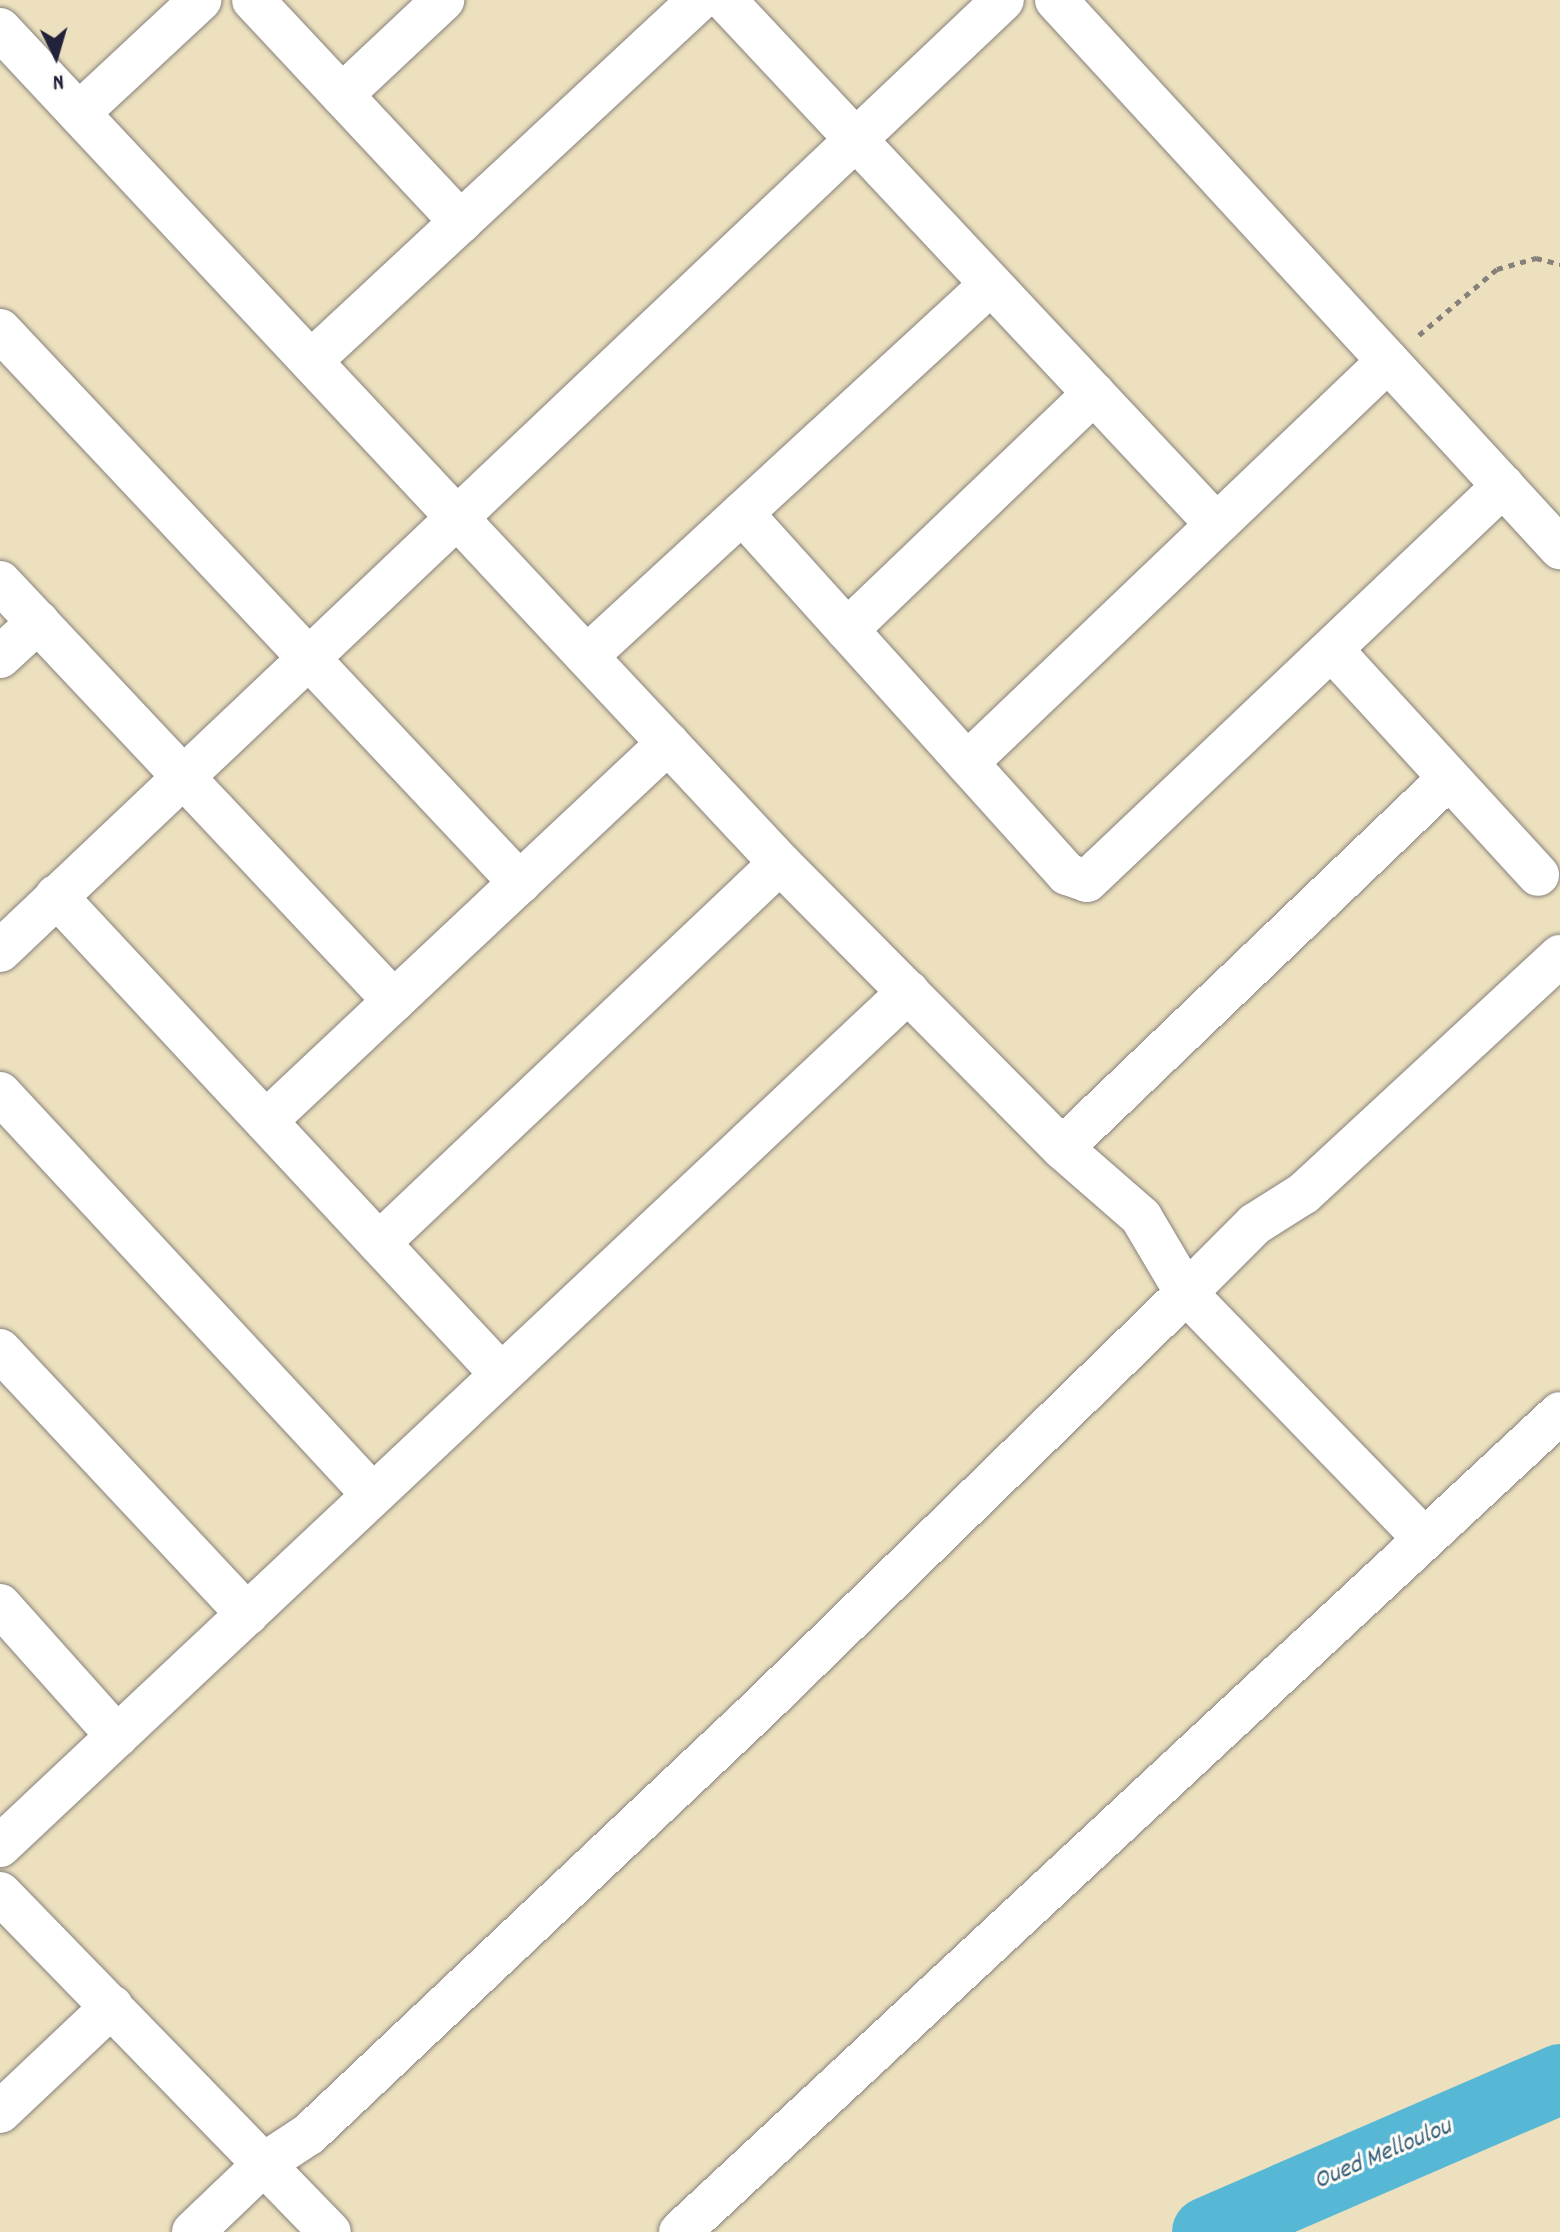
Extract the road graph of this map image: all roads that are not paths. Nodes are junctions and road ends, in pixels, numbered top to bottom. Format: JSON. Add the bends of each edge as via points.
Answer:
{"nodes":[{"id":1,"x":200,"y":0,"type":"edge"},
{"id":2,"x":253,"y":0,"type":"edge"},
{"id":3,"x":443,"y":0,"type":"edge"},
{"id":4,"x":699,"y":0,"type":"edge"},
{"id":5,"x":725,"y":0,"type":"edge"},
{"id":6,"x":1003,"y":0,"type":"edge"},
{"id":7,"x":1056,"y":0,"type":"edge"},
{"id":8,"x":0,"y":29,"type":"edge"},
{"id":9,"x":342,"y":95,"type":"junction"},
{"id":10,"x":79,"y":113,"type":"junction"},
{"id":11,"x":856,"y":140,"type":"junction"},
{"id":12,"x":461,"y":222,"type":"junction"},
{"id":13,"x":991,"y":284,"type":"junction"},
{"id":14,"x":0,"y":330,"type":"edge"},
{"id":15,"x":311,"y":361,"type":"junction"},
{"id":16,"x":1388,"y":361,"type":"junction"},
{"id":17,"x":1094,"y":393,"type":"junction"},
{"id":18,"x":1503,"y":486,"type":"junction"},
{"id":19,"x":742,"y":513,"type":"junction"},
{"id":20,"x":458,"y":518,"type":"junction"},
{"id":21,"x":1216,"y":524,"type":"junction"},
{"id":22,"x":1560,"y":548,"type":"edge"},
{"id":23,"x":0,"y":582,"type":"edge"},
{"id":24,"x":38,"y":622,"type":"junction"},
{"id":25,"x":847,"y":630,"type":"junction"},
{"id":26,"x":1332,"y":650,"type":"junction"},
{"id":27,"x":587,"y":656,"type":"junction"},
{"id":28,"x":0,"y":657,"type":"edge"},
{"id":29,"x":310,"y":659,"type":"junction"},
{"id":30,"x":668,"y":743,"type":"junction"},
{"id":31,"x":967,"y":763,"type":"junction"},
{"id":32,"x":184,"y":776,"type":"junction"},
{"id":33,"x":1449,"y":778,"type":"junction"},
{"id":34,"x":780,"y":863,"type":"junction"},
{"id":35,"x":1538,"y":875,"type":"dead end"},
{"id":36,"x":520,"y":883,"type":"junction"},
{"id":37,"x":56,"y":896,"type":"junction"},
{"id":38,"x":0,"y":951,"type":"edge"},
{"id":39,"x":1560,"y":956,"type":"edge"},
{"id":40,"x":908,"y":992,"type":"junction"},
{"id":41,"x":394,"y":1001,"type":"junction"},
{"id":42,"x":0,"y":1093,"type":"edge"},
{"id":43,"x":266,"y":1121,"type":"junction"},
{"id":44,"x":1062,"y":1148,"type":"junction"},
{"id":45,"x":379,"y":1243,"type":"junction"},
{"id":46,"x":1186,"y":1293,"type":"junction"},
{"id":47,"x":0,"y":1350,"type":"edge"},
{"id":48,"x":501,"y":1374,"type":"junction"},
{"id":49,"x":1560,"y":1413,"type":"edge"},
{"id":50,"x":373,"y":1495,"type":"junction"},
{"id":51,"x":1424,"y":1539,"type":"junction"},
{"id":52,"x":0,"y":1605,"type":"edge"},
{"id":53,"x":247,"y":1614,"type":"junction"},
{"id":54,"x":117,"y":1736,"type":"junction"},
{"id":55,"x":0,"y":1846,"type":"edge"},
{"id":56,"x":0,"y":1893,"type":"edge"},
{"id":57,"x":112,"y":2006,"type":"junction"},
{"id":58,"x":0,"y":2112,"type":"edge"},
{"id":59,"x":265,"y":2163,"type":"junction"},
{"id":60,"x":193,"y":2232,"type":"edge"},
{"id":61,"x":330,"y":2232,"type":"edge"},
{"id":62,"x":680,"y":2232,"type":"edge"}],
"edges":[{"from":1,"to":10,"type":"street"},
{"from":2,"to":9,"type":"street"},
{"from":3,"to":9,"type":"street"},
{"from":4,"to":12,"type":"street"},
{"from":5,"to":11,"type":"street"},
{"from":6,"to":11,"type":"street"},
{"from":7,"to":16,"type":"street"},
{"from":8,"to":10,"type":"street"},
{"from":9,"to":12,"type":"street"},
{"from":10,"to":15,"type":"street"},
{"from":11,"to":13,"type":"street"},
{"from":11,"to":20,"type":"street"},
{"from":12,"to":15,"type":"street"},
{"from":13,"to":17,"type":"street"},
{"from":13,"to":19,"type":"street"},
{"from":14,"to":29,"type":"street"},
{"from":15,"to":20,"type":"street"},
{"from":16,"to":18,"type":"street"},
{"from":16,"to":21,"type":"street"},
{"from":17,"to":21,"type":"street"},
{"from":17,"to":25,"type":"street"},
{"from":18,"to":22,"type":"street"},
{"from":18,"to":26,"type":"street"},
{"from":19,"to":25,"type":"street"},
{"from":19,"to":27,"type":"street"},
{"from":20,"to":27,"type":"street"},
{"from":20,"to":29,"type":"street"},
{"from":21,"to":31,"type":"street"},
{"from":23,"to":24,"type":"street"},
{"from":24,"to":28,"type":"street"},
{"from":24,"to":32,"type":"street"},
{"from":25,"to":31,"type":"street"},
{"from":26,"to":31,"type":"street","via":[[1087,881],[1067,874]]},
{"from":26,"to":33,"type":"street"},
{"from":27,"to":30,"type":"street"},
{"from":29,"to":32,"type":"street"},
{"from":29,"to":36,"type":"street"},
{"from":30,"to":34,"type":"street"},
{"from":30,"to":36,"type":"street"},
{"from":32,"to":37,"type":"street"},
{"from":32,"to":41,"type":"street"},
{"from":33,"to":35,"type":"street"},
{"from":33,"to":44,"type":"street"},
{"from":34,"to":40,"type":"street"},
{"from":34,"to":45,"type":"street"},
{"from":36,"to":41,"type":"street"},
{"from":37,"to":38,"type":"street"},
{"from":37,"to":43,"type":"street"},
{"from":39,"to":46,"type":"street","via":[[1304,1193],[1255,1224]]},
{"from":40,"to":44,"type":"street"},
{"from":40,"to":48,"type":"street"},
{"from":41,"to":43,"type":"street"},
{"from":42,"to":50,"type":"street"},
{"from":43,"to":45,"type":"street"},
{"from":44,"to":46,"type":"street","via":[[1141,1217]]},
{"from":45,"to":48,"type":"street"},
{"from":46,"to":51,"type":"street"},
{"from":46,"to":59,"type":"street","via":[[309,2134]]},
{"from":47,"to":53,"type":"street"},
{"from":48,"to":50,"type":"street"},
{"from":49,"to":51,"type":"street"},
{"from":50,"to":53,"type":"street"},
{"from":51,"to":62,"type":"street"},
{"from":52,"to":54,"type":"street"},
{"from":53,"to":54,"type":"street"},
{"from":54,"to":55,"type":"street"},
{"from":56,"to":57,"type":"street"},
{"from":57,"to":58,"type":"street"},
{"from":57,"to":59,"type":"street"},
{"from":59,"to":60,"type":"street"},
{"from":59,"to":61,"type":"street"}]}
